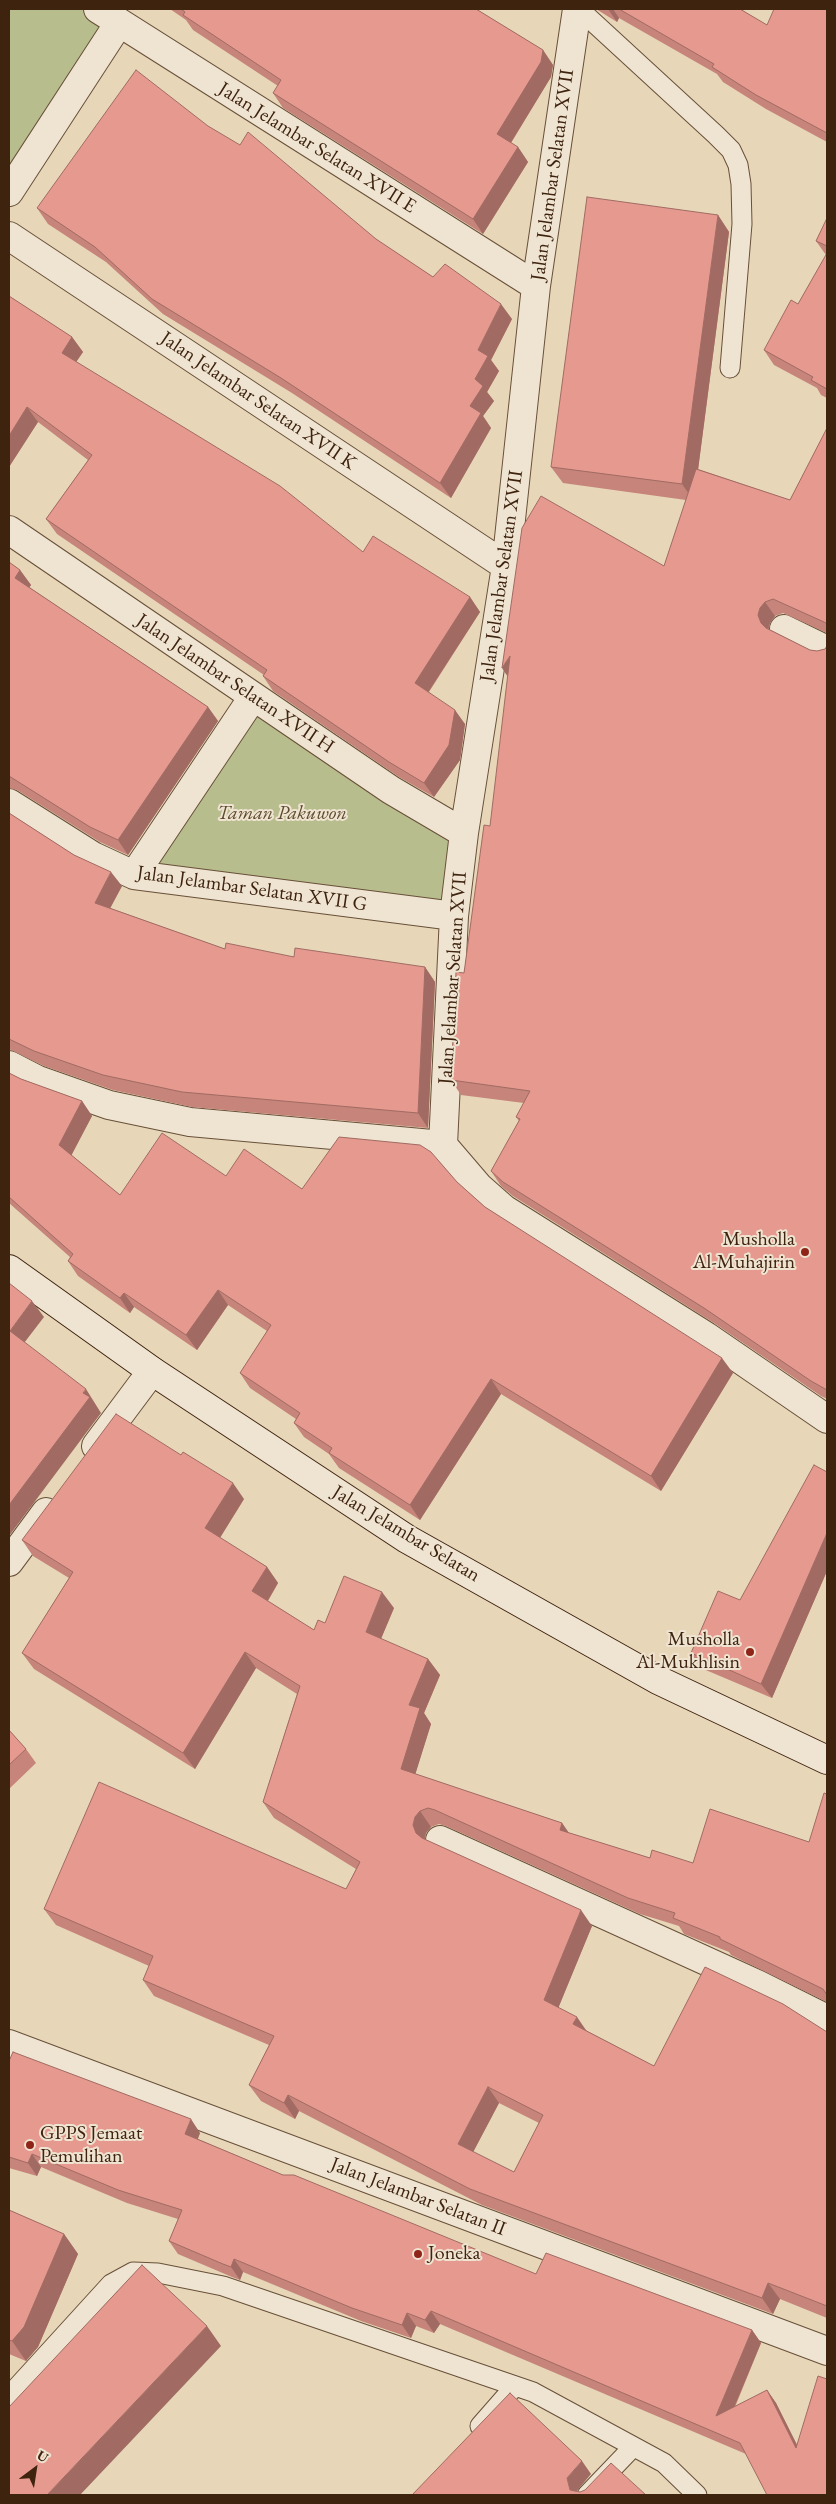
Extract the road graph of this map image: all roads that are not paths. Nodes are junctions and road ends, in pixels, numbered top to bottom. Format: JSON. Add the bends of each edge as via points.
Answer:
{"nodes":[{"id":1,"x":578,"y":9,"type":"edge"},
{"id":2,"x":109,"y":16,"type":"edge"},
{"id":3,"x":9,"y":192,"type":"edge"},
{"id":4,"x":9,"y":236,"type":"edge"},
{"id":5,"x":536,"y":286,"type":"junction"},
{"id":6,"x":730,"y":368,"type":"dead end"},
{"id":7,"x":9,"y":530,"type":"edge"},
{"id":8,"x":506,"y":566,"type":"junction"},
{"id":9,"x":784,"y":629,"type":"dead end"},
{"id":10,"x":827,"y":650,"type":"edge"},
{"id":11,"x":253,"y":697,"type":"junction"},
{"id":12,"x":9,"y":803,"type":"edge"},
{"id":13,"x":464,"y":833,"type":"junction"},
{"id":14,"x":134,"y":875,"type":"junction"},
{"id":15,"x":454,"y":916,"type":"junction"},
{"id":16,"x":9,"y":1065,"type":"edge"},
{"id":17,"x":443,"y":1145,"type":"junction"},
{"id":18,"x":9,"y":1269,"type":"edge"},
{"id":19,"x":152,"y":1371,"type":"junction"},
{"id":20,"x":827,"y":1419,"type":"edge"},
{"id":21,"x":80,"y":1467,"type":"edge"},
{"id":22,"x":62,"y":1490,"type":"edge"},
{"id":23,"x":9,"y":1562,"type":"edge"},
{"id":24,"x":827,"y":1760,"type":"edge"},
{"id":25,"x":440,"y":1840,"type":"dead end"},
{"id":26,"x":827,"y":2019,"type":"edge"},
{"id":27,"x":9,"y":2044,"type":"edge"},
{"id":28,"x":827,"y":2351,"type":"edge"},
{"id":29,"x":515,"y":2386,"type":"junction"},
{"id":30,"x":9,"y":2396,"type":"edge"},
{"id":31,"x":470,"y":2437,"type":"edge"},
{"id":32,"x":632,"y":2447,"type":"junction"},
{"id":33,"x":587,"y":2495,"type":"edge"},
{"id":34,"x":697,"y":2495,"type":"edge"}],
"edges":[{"from":1,"to":5,"type":"street","name":"Jalan Jelambar Selatan XVII"},
{"from":1,"to":6,"type":"lane","via":[[716,134],[731,150],[738,165],[742,224]]},
{"from":2,"to":3,"type":"street"},
{"from":2,"to":5,"type":"street","name":"Jalan Jelambar Selatan XVII E"},
{"from":4,"to":8,"type":"street","name":"Jalan Jelambar Selatan XVII K"},
{"from":5,"to":8,"type":"street","name":"Jalan Jelambar Selatan XVII"},
{"from":7,"to":11,"type":"street","name":"Jalan Jelambar Selatan XVII H"},
{"from":8,"to":13,"type":"street","name":"Jalan Jelambar Selatan XVII"},
{"from":9,"to":10,"type":"street"},
{"from":11,"to":13,"type":"street","name":"Jalan Jelambar Selatan XVII H","via":[[431,816]]},
{"from":11,"to":14,"type":"street"},
{"from":12,"to":14,"type":"street","name":"Jalan Jelambar Selatan XVII G","via":[[93,856]]},
{"from":13,"to":15,"type":"street","name":"Jalan Jelambar Selatan XVII"},
{"from":14,"to":15,"type":"street","name":"Jalan Jelambar Selatan XVII G"},
{"from":15,"to":17,"type":"street","name":"Jalan Jelambar Selatan XVII"},
{"from":16,"to":17,"type":"street","via":[[38,1080],[109,1105],[190,1122]]},
{"from":17,"to":20,"type":"street","via":[[479,1187],[504,1209],[706,1336]]},
{"from":18,"to":19,"type":"street","name":"Jalan Jelambar Selatan"},
{"from":19,"to":21,"type":"street"},
{"from":19,"to":24,"type":"street","name":"Jalan Jelambar Selatan","via":[[407,1539],[658,1680]]},
{"from":22,"to":23,"type":"street"},
{"from":25,"to":26,"type":"street"},
{"from":27,"to":28,"type":"street","name":"Jalan Jelambar Selatan II"},
{"from":29,"to":30,"type":"lane","via":[[223,2286],[158,2273],[133,2272],[111,2284]]},
{"from":29,"to":31,"type":"lane"},
{"from":29,"to":32,"type":"lane","via":[[533,2392]]},
{"from":32,"to":33,"type":"lane"},
{"from":32,"to":34,"type":"lane","via":[[664,2463]]}]}
